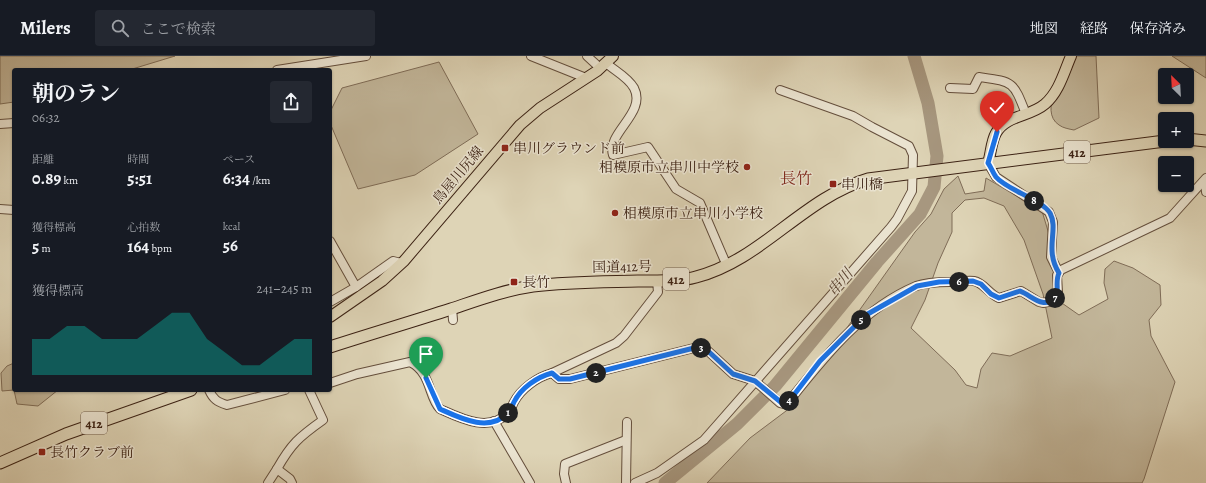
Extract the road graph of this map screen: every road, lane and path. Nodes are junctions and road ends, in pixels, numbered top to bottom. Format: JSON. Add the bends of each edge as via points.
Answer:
{"nodes":[{"id":1,"x":366,"y":56,"type":"edge"},
{"id":2,"x":531,"y":56,"type":"edge"},
{"id":3,"x":588,"y":56,"type":"edge"},
{"id":4,"x":1071,"y":56,"type":"edge"},
{"id":5,"x":606,"y":62,"type":"edge"},
{"id":6,"x":290,"y":68,"type":"edge"},
{"id":7,"x":586,"y":78,"type":"junction"},
{"id":8,"x":950,"y":88,"type":"dead end"},
{"id":9,"x":780,"y":90,"type":"dead end"},
{"id":10,"x":1026,"y":114,"type":"junction"},
{"id":11,"x":12,"y":123,"type":"edge"},
{"id":12,"x":0,"y":124,"type":"edge"},
{"id":13,"x":1194,"y":140,"type":"edge"},
{"id":14,"x":1206,"y":141,"type":"edge"},
{"id":15,"x":1158,"y":142,"type":"edge"},
{"id":16,"x":988,"y":163,"type":"junction"},
{"id":17,"x":916,"y":174,"type":"junction"},
{"id":18,"x":1206,"y":179,"type":"edge"},
{"id":19,"x":1206,"y":192,"type":"edge"},
{"id":20,"x":0,"y":209,"type":"edge"},
{"id":21,"x":12,"y":210,"type":"edge"},
{"id":22,"x":332,"y":245,"type":"edge"},
{"id":23,"x":401,"y":264,"type":"junction"},
{"id":24,"x":727,"y":266,"type":"junction"},
{"id":25,"x":1059,"y":273,"type":"junction"},
{"id":26,"x":657,"y":281,"type":"junction"},
{"id":27,"x":356,"y":287,"type":"junction"},
{"id":28,"x":332,"y":301,"type":"edge"},
{"id":29,"x":452,"y":308,"type":"junction"},
{"id":30,"x":332,"y":316,"type":"edge"},
{"id":31,"x":453,"y":320,"type":"dead end"},
{"id":32,"x":332,"y":346,"type":"edge"},
{"id":33,"x":552,"y":373,"type":"junction"},
{"id":34,"x":332,"y":382,"type":"edge"},
{"id":35,"x":756,"y":382,"type":"junction"},
{"id":36,"x":185,"y":392,"type":"edge"},
{"id":37,"x":210,"y":392,"type":"edge"},
{"id":38,"x":277,"y":392,"type":"edge"},
{"id":39,"x":310,"y":392,"type":"edge"},
{"id":40,"x":494,"y":422,"type":"junction"},
{"id":41,"x":627,"y":422,"type":"dead end"},
{"id":42,"x":626,"y":440,"type":"junction"},
{"id":43,"x":0,"y":463,"type":"edge"},
{"id":44,"x":277,"y":469,"type":"junction"},
{"id":45,"x":268,"y":483,"type":"edge"},
{"id":46,"x":292,"y":483,"type":"edge"},
{"id":47,"x":530,"y":483,"type":"edge"},
{"id":48,"x":566,"y":483,"type":"edge"},
{"id":49,"x":626,"y":483,"type":"edge"},
{"id":50,"x":635,"y":483,"type":"edge"}],
"edges":[{"from":1,"to":6,"type":"street"},
{"from":2,"to":7,"type":"street"},
{"from":3,"to":5,"type":"street"},
{"from":4,"to":10,"type":"main road","via":[[1052,97],[1038,109]]},
{"from":5,"to":7,"type":"main road","name":"鳥屋川尻線"},
{"from":5,"to":24,"type":"street","via":[[629,81],[636,98],[634,111],[615,141],[613,155],[648,147],[676,189],[700,203]]},
{"from":7,"to":23,"type":"main road","name":"鳥屋川尻線","via":[[540,108],[515,130]]},
{"from":8,"to":10,"type":"street","via":[[973,89],[979,77],[1007,81],[1018,91]]},
{"from":9,"to":17,"type":"street","via":[[854,116],[909,146]]},
{"from":10,"to":16,"type":"main road","via":[[1008,121],[998,130]]},
{"from":11,"to":12,"type":"street"},
{"from":13,"to":14,"type":"highway"},
{"from":15,"to":16,"type":"highway","number":"412"},
{"from":16,"to":17,"type":"highway","number":"412"},
{"from":16,"to":25,"type":"street","via":[[996,177],[1049,212],[1053,222],[1051,257]]},
{"from":17,"to":24,"type":"highway","name":"国道412号","number":"412","via":[[868,179],[838,191]]},
{"from":17,"to":35,"type":"street","via":[[912,191],[897,219]]},
{"from":18,"to":19,"type":"street"},
{"from":18,"to":25,"type":"street","via":[[1170,218]]},
{"from":20,"to":21,"type":"street"},
{"from":22,"to":27,"type":"street"},
{"from":23,"to":27,"type":"street","via":[[393,262]]},
{"from":23,"to":30,"type":"main road","name":"鳥屋川尻線","via":[[382,281]]},
{"from":24,"to":26,"type":"highway","name":"国道412号","number":"412","via":[[695,278]]},
{"from":25,"to":35,"type":"street","via":[[1056,298],[1047,303],[1039,302],[1020,291],[999,298],[973,281],[939,282],[917,286],[866,315],[820,361],[785,404],[780,403]]},
{"from":26,"to":29,"type":"highway","name":"国道412号","number":"412","via":[[532,286]]},
{"from":26,"to":33,"type":"street","via":[[658,292],[624,336],[616,343]]},
{"from":27,"to":28,"type":"street"},
{"from":29,"to":31,"type":"street"},
{"from":29,"to":32,"type":"highway","name":"国道412号","number":"412"},
{"from":33,"to":35,"type":"street","via":[[559,379],[570,379],[698,347],[708,351],[733,374]]},
{"from":33,"to":40,"type":"street","via":[[544,375],[528,386],[508,413]]},
{"from":34,"to":40,"type":"street","via":[[410,362],[417,366],[426,378],[440,409],[465,420],[482,424]]},
{"from":35,"to":50,"type":"street","via":[[704,440],[657,473]]},
{"from":36,"to":43,"type":"highway","number":"412","via":[[73,432]]},
{"from":37,"to":38,"type":"street","via":[[218,402],[227,405]]},
{"from":39,"to":44,"type":"street","via":[[323,420],[299,437]]},
{"from":40,"to":47,"type":"street"},
{"from":41,"to":42,"type":"street"},
{"from":42,"to":48,"type":"street","via":[[565,464]]},
{"from":42,"to":49,"type":"street"},
{"from":44,"to":45,"type":"street"},
{"from":44,"to":46,"type":"street"}]}
